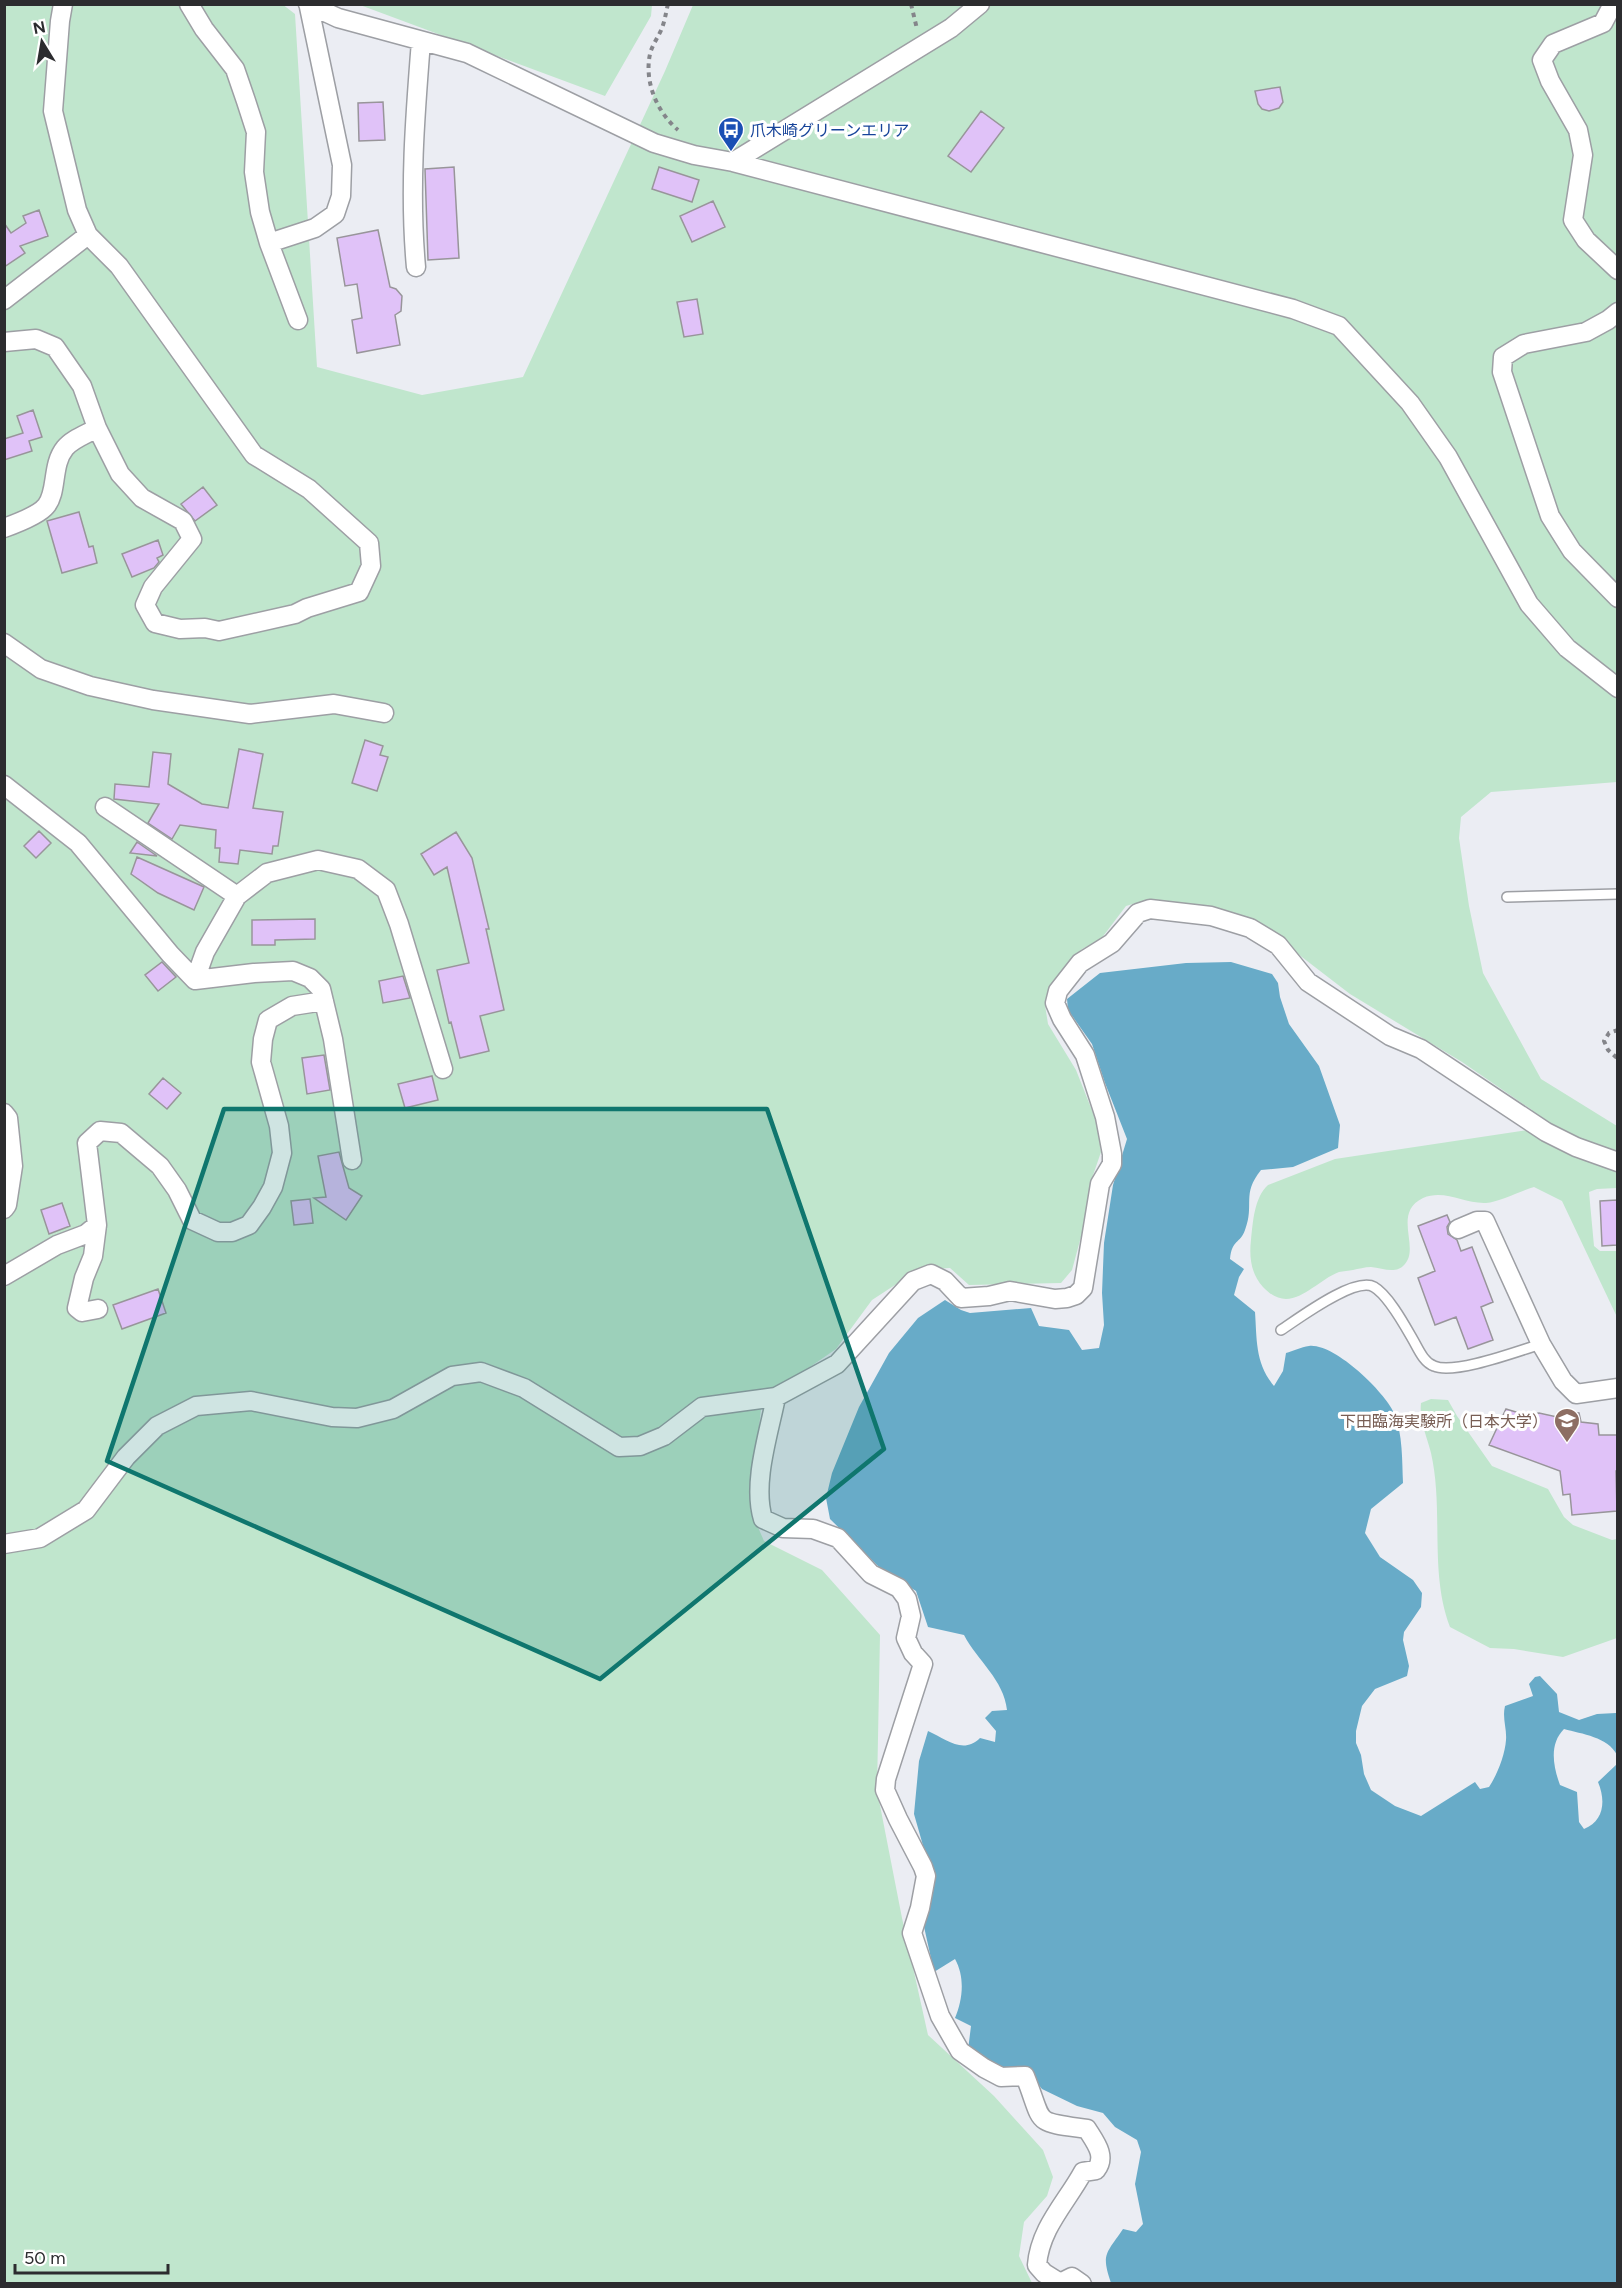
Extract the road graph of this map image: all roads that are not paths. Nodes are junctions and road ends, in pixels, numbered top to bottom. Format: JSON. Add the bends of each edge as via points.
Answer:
{"nodes":[{"id":1,"x":63,"y":4,"type":"edge"},
{"id":2,"x":189,"y":4,"type":"edge"},
{"id":3,"x":980,"y":4,"type":"edge"},
{"id":4,"x":1613,"y":4,"type":"edge"},
{"id":5,"x":309,"y":6,"type":"edge"},
{"id":6,"x":420,"y":41,"type":"junction"},
{"id":7,"x":733,"y":162,"type":"junction"},
{"id":8,"x":88,"y":235,"type":"junction"},
{"id":9,"x":269,"y":243,"type":"junction"},
{"id":10,"x":416,"y":267,"type":"dead end"},
{"id":11,"x":1617,"y":270,"type":"edge"},
{"id":12,"x":4,"y":300,"type":"edge"},
{"id":13,"x":1617,"y":312,"type":"edge"},
{"id":14,"x":298,"y":320,"type":"dead end"},
{"id":15,"x":4,"y":342,"type":"edge"},
{"id":16,"x":97,"y":429,"type":"junction"},
{"id":17,"x":4,"y":528,"type":"edge"},
{"id":18,"x":1617,"y":598,"type":"edge"},
{"id":19,"x":4,"y":643,"type":"edge"},
{"id":20,"x":1617,"y":688,"type":"edge"},
{"id":21,"x":384,"y":713,"type":"dead end"},
{"id":22,"x":4,"y":785,"type":"edge"},
{"id":23,"x":105,"y":807,"type":"dead end"},
{"id":24,"x":1617,"y":894,"type":"edge"},
{"id":25,"x":237,"y":896,"type":"junction"},
{"id":26,"x":1507,"y":897,"type":"dead end"},
{"id":27,"x":195,"y":980,"type":"junction"},
{"id":28,"x":324,"y":1001,"type":"junction"},
{"id":29,"x":443,"y":1069,"type":"dead end"},
{"id":30,"x":4,"y":1113,"type":"edge"},
{"id":31,"x":352,"y":1160,"type":"dead end"},
{"id":32,"x":1617,"y":1162,"type":"edge"},
{"id":33,"x":4,"y":1209,"type":"edge"},
{"id":34,"x":97,"y":1225,"type":"junction"},
{"id":35,"x":1458,"y":1230,"type":"dead end"},
{"id":36,"x":4,"y":1276,"type":"edge"},
{"id":37,"x":98,"y":1310,"type":"dead end"},
{"id":38,"x":1281,"y":1330,"type":"dead end"},
{"id":39,"x":1540,"y":1344,"type":"junction"},
{"id":40,"x":1617,"y":1388,"type":"edge"},
{"id":41,"x":776,"y":1396,"type":"junction"},
{"id":42,"x":4,"y":1544,"type":"edge"},
{"id":43,"x":1082,"y":2283,"type":"edge"}],
"edges":[{"from":1,"to":8,"type":"street","via":[[53,111],[77,210]]},
{"from":2,"to":9,"type":"street","via":[[235,69],[246,101],[256,132],[254,172]]},
{"from":3,"to":7,"type":"street","via":[[951,28]]},
{"from":4,"to":11,"type":"street","via":[[1603,23],[1553,44],[1542,60],[1578,130],[1583,155],[1573,220],[1586,240]]},
{"from":5,"to":6,"type":"street"},
{"from":5,"to":9,"type":"street","via":[[342,165],[341,196],[335,214],[315,228]]},
{"from":6,"to":7,"type":"street","via":[[467,54],[654,142]]},
{"from":6,"to":10,"type":"street","via":[[414,165]]},
{"from":7,"to":20,"type":"street","via":[[1293,309],[1339,326],[1410,403],[1448,457],[1528,604],[1567,648]]},
{"from":8,"to":12,"type":"street"},
{"from":8,"to":16,"type":"street","via":[[119,266],[255,455],[309,489],[369,543],[371,567],[359,592],[295,614],[219,631],[155,623],[145,605],[153,587],[192,539],[183,521],[142,498],[120,474]]},
{"from":9,"to":14,"type":"street"},
{"from":13,"to":18,"type":"street","via":[[1586,332],[1524,344],[1503,357],[1502,372],[1550,516],[1572,551]]},
{"from":15,"to":16,"type":"street","via":[[36,339],[55,346],[82,386]]},
{"from":16,"to":17,"type":"street","via":[[67,446],[57,459],[46,506]]},
{"from":19,"to":21,"type":"street","via":[[40,669],[90,686],[153,700],[250,714],[334,704]]},
{"from":22,"to":27,"type":"street","via":[[78,843]]},
{"from":23,"to":25,"type":"street"},
{"from":24,"to":26,"type":"lane"},
{"from":25,"to":27,"type":"street","via":[[205,952]]},
{"from":25,"to":29,"type":"street","via":[[267,873],[318,860],[358,869],[386,890]]},
{"from":27,"to":28,"type":"street","via":[[293,971],[310,978],[321,990]]},
{"from":28,"to":31,"type":"street"},
{"from":28,"to":34,"type":"street","via":[[292,1006],[268,1020],[261,1062],[279,1126],[282,1153],[273,1187],[249,1226],[218,1232],[192,1220],[160,1166],[121,1133],[100,1131],[87,1143]]},
{"from":30,"to":33,"type":"street","via":[[8,1118],[13,1166]]},
{"from":32,"to":41,"type":"street","via":[[1546,1132],[1421,1049],[1390,1036],[1308,982],[1278,945],[1250,928],[1211,916],[1150,909],[1138,913],[1112,943],[1080,963],[1058,991],[1055,1003],[1085,1055],[1112,1154],[1112,1164],[1100,1184],[1083,1288],[1076,1295],[1055,1299],[1010,1291],[961,1298],[945,1281],[931,1274],[922,1276],[895,1299],[837,1364]]},
{"from":34,"to":36,"type":"street"},
{"from":34,"to":37,"type":"street","via":[[93,1256],[77,1308],[82,1312]]},
{"from":35,"to":39,"type":"street","via":[[1485,1221]]},
{"from":38,"to":39,"type":"lane","via":[[1340,1293],[1370,1285],[1382,1294],[1426,1361],[1435,1367],[1451,1369]]},
{"from":39,"to":40,"type":"street","via":[[1576,1394]]},
{"from":41,"to":42,"type":"street","via":[[702,1407],[663,1436],[640,1446],[619,1447],[524,1388],[482,1372],[452,1376],[393,1409],[357,1418],[251,1401],[196,1406],[157,1426],[126,1457],[86,1510],[40,1538]]},
{"from":41,"to":43,"type":"street","via":[[759,1485],[763,1519],[783,1528],[813,1529],[838,1538],[871,1574],[899,1588],[907,1599],[911,1616],[906,1638],[923,1664],[885,1790],[926,1876],[912,1933],[940,2016],[960,2051],[1001,2077],[1025,2076],[1038,2116],[1047,2123],[1087,2129],[1100,2151],[1101,2164],[1096,2170],[1083,2172],[1056,2213],[1038,2255],[1037,2265],[1044,2273],[1060,2283],[1072,2277]]}]}
